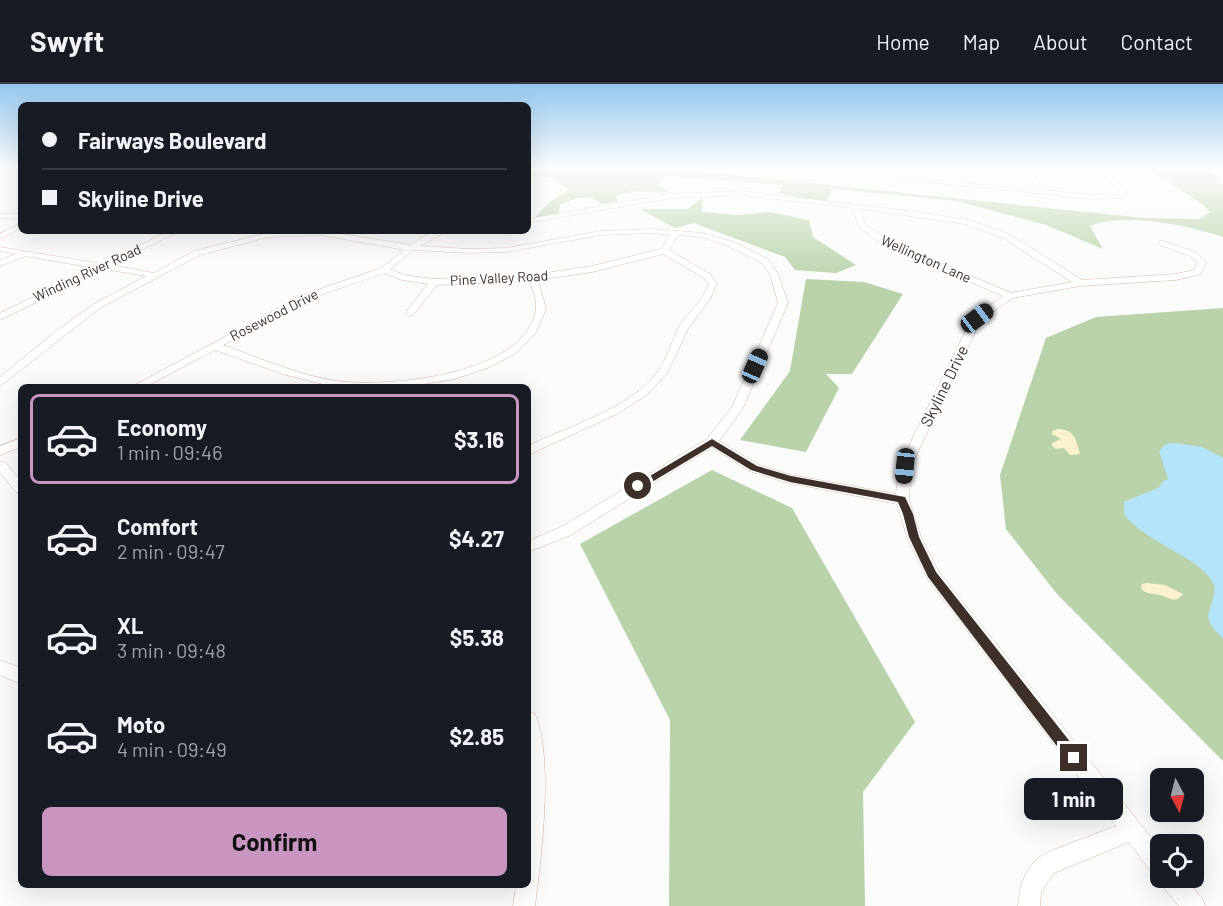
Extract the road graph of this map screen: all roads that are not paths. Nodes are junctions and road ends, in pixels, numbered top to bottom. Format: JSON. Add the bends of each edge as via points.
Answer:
{"nodes":[{"id":1,"x":607,"y":207,"type":"edge"},
{"id":2,"x":856,"y":207,"type":"edge"},
{"id":3,"x":859,"y":207,"type":"edge"},
{"id":4,"x":0,"y":216,"type":"edge"},
{"id":5,"x":18,"y":216,"type":"edge"},
{"id":6,"x":531,"y":220,"type":"edge"},
{"id":7,"x":18,"y":227,"type":"edge"},
{"id":8,"x":676,"y":232,"type":"junction"},
{"id":9,"x":170,"y":234,"type":"edge"},
{"id":10,"x":282,"y":234,"type":"edge"},
{"id":11,"x":324,"y":234,"type":"edge"},
{"id":12,"x":435,"y":234,"type":"edge"},
{"id":13,"x":0,"y":237,"type":"edge"},
{"id":14,"x":1163,"y":243,"type":"dead end"},
{"id":15,"x":412,"y":248,"type":"junction"},
{"id":16,"x":0,"y":249,"type":"edge"},
{"id":17,"x":664,"y":251,"type":"junction"},
{"id":18,"x":24,"y":254,"type":"junction"},
{"id":19,"x":0,"y":263,"type":"edge"},
{"id":20,"x":103,"y":266,"type":"junction"},
{"id":21,"x":384,"y":270,"type":"junction"},
{"id":22,"x":153,"y":275,"type":"junction"},
{"id":23,"x":533,"y":278,"type":"junction"},
{"id":24,"x":434,"y":282,"type":"junction"},
{"id":25,"x":1080,"y":283,"type":"junction"},
{"id":26,"x":1010,"y":296,"type":"junction"},
{"id":27,"x":410,"y":313,"type":"dead end"},
{"id":28,"x":0,"y":316,"type":"edge"},
{"id":29,"x":214,"y":346,"type":"junction"},
{"id":30,"x":0,"y":382,"type":"edge"},
{"id":31,"x":143,"y":384,"type":"edge"},
{"id":32,"x":341,"y":384,"type":"edge"},
{"id":33,"x":388,"y":384,"type":"edge"},
{"id":34,"x":712,"y":442,"type":"junction"},
{"id":35,"x":18,"y":443,"type":"edge"},
{"id":36,"x":531,"y":450,"type":"edge"},
{"id":37,"x":0,"y":451,"type":"edge"},
{"id":38,"x":0,"y":465,"type":"edge"},
{"id":39,"x":18,"y":486,"type":"edge"},
{"id":40,"x":902,"y":500,"type":"junction"},
{"id":41,"x":531,"y":546,"type":"edge"},
{"id":42,"x":0,"y":667,"type":"edge"},
{"id":43,"x":18,"y":675,"type":"edge"},
{"id":44,"x":531,"y":729,"type":"edge"},
{"id":45,"x":531,"y":817,"type":"edge"},
{"id":46,"x":1131,"y":831,"type":"junction"},
{"id":47,"x":1150,"y":854,"type":"edge"},
{"id":48,"x":527,"y":888,"type":"edge"},
{"id":49,"x":1179,"y":888,"type":"edge"},
{"id":50,"x":524,"y":906,"type":"edge"},
{"id":51,"x":1029,"y":906,"type":"edge"},
{"id":52,"x":1194,"y":906,"type":"edge"}],
"edges":[{"from":1,"to":6,"type":"street"},
{"from":2,"to":26,"type":"street","name":"Wellington Lane","via":[[862,225],[884,242]]},
{"from":3,"to":25,"type":"street","via":[[940,217],[983,227],[1006,236]]},
{"from":4,"to":5,"type":"street"},
{"from":7,"to":13,"type":"street"},
{"from":8,"to":15,"type":"street","via":[[601,233],[506,250]]},
{"from":8,"to":17,"type":"street"},
{"from":8,"to":34,"type":"street","via":[[720,240],[765,261],[781,290],[783,303],[737,408]]},
{"from":9,"to":20,"type":"street","name":"Winding River Road"},
{"from":10,"to":22,"type":"street","via":[[218,246]]},
{"from":11,"to":15,"type":"street"},
{"from":12,"to":15,"type":"street","name":"Rosewood Drive"},
{"from":14,"to":25,"type":"street","name":"Skyline Drive","via":[[1193,254],[1202,262],[1198,272]]},
{"from":15,"to":21,"type":"street","name":"Rosewood Drive"},
{"from":16,"to":18,"type":"street"},
{"from":17,"to":23,"type":"street","name":"Pine Valley Road","via":[[592,269]]},
{"from":17,"to":36,"type":"street","via":[[708,276],[712,284],[658,378],[598,419]]},
{"from":18,"to":19,"type":"street"},
{"from":18,"to":20,"type":"street"},
{"from":20,"to":22,"type":"street"},
{"from":20,"to":28,"type":"street","name":"Winding River Road"},
{"from":21,"to":24,"type":"street","name":"Pine Valley Road"},
{"from":21,"to":29,"type":"street","name":"Rosewood Drive","via":[[314,294]]},
{"from":22,"to":30,"type":"street","via":[[79,318]]},
{"from":23,"to":24,"type":"street","name":"Pine Valley Road"},
{"from":23,"to":33,"type":"street","via":[[542,307],[532,334],[513,351],[445,378]]},
{"from":24,"to":27,"type":"street"},
{"from":25,"to":26,"type":"street","name":"Skyline Drive"},
{"from":26,"to":40,"type":"street","name":"Skyline Drive","via":[[977,318],[905,466]]},
{"from":29,"to":31,"type":"street","name":"Rosewood Drive"},
{"from":29,"to":32,"type":"street"},
{"from":34,"to":40,"type":"street","via":[[754,468],[790,479]]},
{"from":34,"to":41,"type":"street","via":[[566,531]]},
{"from":35,"to":37,"type":"street"},
{"from":38,"to":39,"type":"street"},
{"from":40,"to":46,"type":"street","name":"Skyline Drive","via":[[932,574]]},
{"from":42,"to":43,"type":"street"},
{"from":44,"to":45,"type":"street"},
{"from":46,"to":47,"type":"street","name":"Skyline Drive"},
{"from":46,"to":51,"type":"street","via":[[1046,865],[1030,889]]},
{"from":48,"to":50,"type":"street"},
{"from":49,"to":52,"type":"street"}]}
